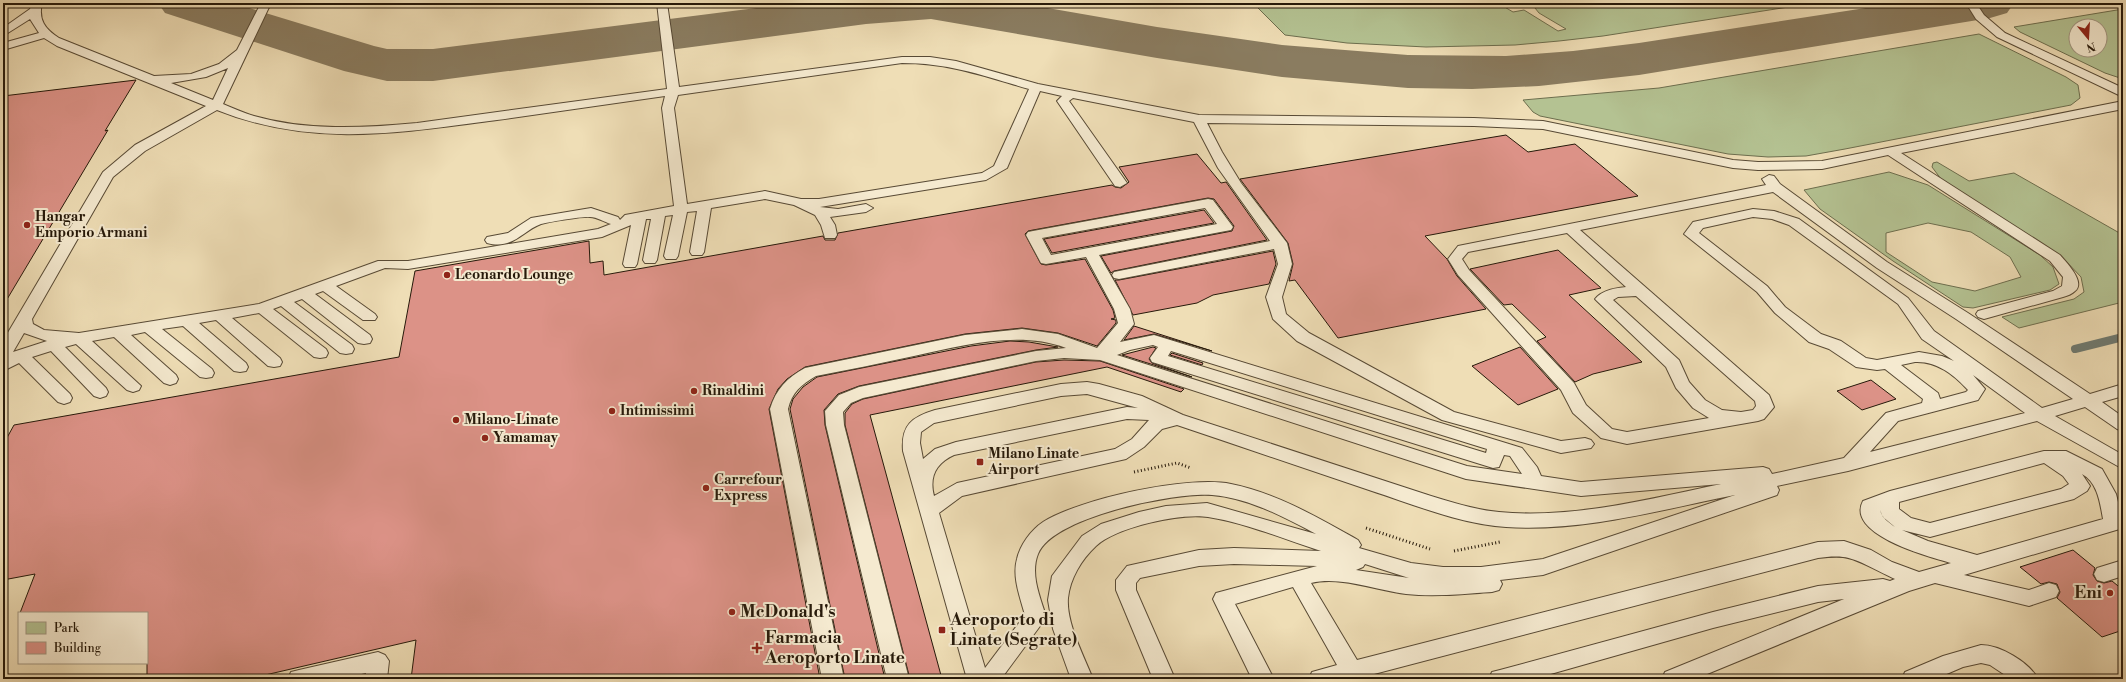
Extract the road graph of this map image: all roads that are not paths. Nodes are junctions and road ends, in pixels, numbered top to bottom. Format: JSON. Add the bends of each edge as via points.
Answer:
{"nodes":[{"id":1,"x":266,"y":3,"type":"edge"},
{"id":2,"x":662,"y":3,"type":"edge"},
{"id":3,"x":1971,"y":3,"type":"edge"},
{"id":4,"x":36,"y":7,"type":"edge"},
{"id":5,"x":3,"y":33,"type":"edge"},
{"id":6,"x":46,"y":34,"type":"junction"},
{"id":7,"x":246,"y":46,"type":"junction"},
{"id":8,"x":3,"y":47,"type":"edge"},
{"id":9,"x":147,"y":77,"type":"junction"},
{"id":10,"x":1036,"y":87,"type":"junction"},
{"id":11,"x":674,"y":91,"type":"junction"},
{"id":12,"x":2123,"y":93,"type":"edge"},
{"id":13,"x":1070,"y":94,"type":"junction"},
{"id":14,"x":216,"y":105,"type":"junction"},
{"id":15,"x":2123,"y":105,"type":"edge"},
{"id":16,"x":1199,"y":119,"type":"junction"},
{"id":17,"x":1890,"y":151,"type":"junction"},
{"id":18,"x":1758,"y":166,"type":"junction"},
{"id":19,"x":1120,"y":183,"type":"dead end"},
{"id":20,"x":1775,"y":187,"type":"junction"},
{"id":21,"x":919,"y":188,"type":"junction"},
{"id":22,"x":798,"y":202,"type":"junction"},
{"id":23,"x":705,"y":205,"type":"junction"},
{"id":24,"x":681,"y":209,"type":"junction"},
{"id":25,"x":820,"y":212,"type":"junction"},
{"id":26,"x":659,"y":213,"type":"junction"},
{"id":27,"x":640,"y":216,"type":"junction"},
{"id":28,"x":1570,"y":228,"type":"junction"},
{"id":29,"x":830,"y":235,"type":"dead end"},
{"id":30,"x":1280,"y":243,"type":"junction"},
{"id":31,"x":697,"y":252,"type":"dead end"},
{"id":32,"x":1090,"y":252,"type":"junction"},
{"id":33,"x":671,"y":256,"type":"dead end"},
{"id":34,"x":650,"y":260,"type":"dead end"},
{"id":35,"x":383,"y":264,"type":"junction"},
{"id":36,"x":630,"y":264,"type":"dead end"},
{"id":37,"x":1119,"y":275,"type":"dead end"},
{"id":38,"x":325,"y":285,"type":"junction"},
{"id":39,"x":1640,"y":292,"type":"junction"},
{"id":40,"x":304,"y":294,"type":"junction"},
{"id":41,"x":284,"y":301,"type":"junction"},
{"id":42,"x":262,"y":308,"type":"junction"},
{"id":43,"x":1984,"y":314,"type":"dead end"},
{"id":44,"x":219,"y":315,"type":"junction"},
{"id":45,"x":369,"y":317,"type":"dead end"},
{"id":46,"x":24,"y":318,"type":"junction"},
{"id":47,"x":187,"y":320,"type":"junction"},
{"id":48,"x":149,"y":327,"type":"junction"},
{"id":49,"x":118,"y":332,"type":"junction"},
{"id":50,"x":78,"y":338,"type":"junction"},
{"id":51,"x":364,"y":339,"type":"dead end"},
{"id":52,"x":54,"y":344,"type":"junction"},
{"id":53,"x":346,"y":349,"type":"dead end"},
{"id":54,"x":320,"y":354,"type":"dead end"},
{"id":55,"x":3,"y":355,"type":"edge"},
{"id":56,"x":20,"y":355,"type":"junction"},
{"id":57,"x":1101,"y":355,"type":"junction"},
{"id":58,"x":274,"y":362,"type":"dead end"},
{"id":59,"x":1888,"y":363,"type":"junction"},
{"id":60,"x":3,"y":366,"type":"edge"},
{"id":61,"x":240,"y":367,"type":"dead end"},
{"id":62,"x":206,"y":373,"type":"dead end"},
{"id":63,"x":170,"y":379,"type":"dead end"},
{"id":64,"x":133,"y":386,"type":"dead end"},
{"id":65,"x":2123,"y":390,"type":"edge"},
{"id":66,"x":100,"y":392,"type":"dead end"},
{"id":67,"x":64,"y":398,"type":"dead end"},
{"id":68,"x":2089,"y":401,"type":"junction"},
{"id":69,"x":1929,"y":407,"type":"junction"},
{"id":70,"x":2042,"y":416,"type":"junction"},
{"id":71,"x":1741,"y":418,"type":"junction"},
{"id":72,"x":1177,"y":419,"type":"junction"},
{"id":73,"x":2123,"y":426,"type":"edge"},
{"id":74,"x":1584,"y":444,"type":"dead end"},
{"id":75,"x":2044,"y":457,"type":"junction"},
{"id":76,"x":2123,"y":463,"type":"edge"},
{"id":77,"x":1841,"y":467,"type":"junction"},
{"id":78,"x":1532,"y":482,"type":"junction"},
{"id":79,"x":922,"y":486,"type":"junction"},
{"id":80,"x":1890,"y":498,"type":"junction"},
{"id":81,"x":929,"y":511,"type":"junction"},
{"id":82,"x":2119,"y":523,"type":"edge"},
{"id":83,"x":1377,"y":560,"type":"junction"},
{"id":84,"x":1980,"y":563,"type":"junction"},
{"id":85,"x":1543,"y":567,"type":"junction"},
{"id":86,"x":2123,"y":568,"type":"edge"},
{"id":87,"x":1411,"y":571,"type":"junction"},
{"id":88,"x":2104,"y":574,"type":"dead end"},
{"id":89,"x":1298,"y":578,"type":"junction"},
{"id":90,"x":1920,"y":580,"type":"junction"},
{"id":91,"x":2049,"y":591,"type":"dead end"},
{"id":92,"x":1351,"y":670,"type":"junction"},
{"id":93,"x":1080,"y":678,"type":"edge"},
{"id":94,"x":299,"y":679,"type":"edge"},
{"id":95,"x":376,"y":679,"type":"edge"},
{"id":96,"x":833,"y":679,"type":"edge"},
{"id":97,"x":898,"y":679,"type":"edge"},
{"id":98,"x":978,"y":679,"type":"edge"},
{"id":99,"x":990,"y":679,"type":"edge"},
{"id":100,"x":1164,"y":679,"type":"edge"},
{"id":101,"x":1263,"y":679,"type":"edge"},
{"id":102,"x":1320,"y":679,"type":"edge"},
{"id":103,"x":1500,"y":679,"type":"edge"},
{"id":104,"x":1673,"y":679,"type":"edge"},
{"id":105,"x":1913,"y":679,"type":"edge"},
{"id":106,"x":2027,"y":679,"type":"edge"}],
"edges":[{"from":1,"to":7,"type":"lane"},
{"from":2,"to":11,"type":"lane"},
{"from":3,"to":12,"type":"lane","via":[[1980,17],[2000,35]]},
{"from":4,"to":5,"type":"lane"},
{"from":4,"to":6,"type":"lane","via":[[37,24]]},
{"from":6,"to":8,"type":"lane"},
{"from":6,"to":9,"type":"lane","via":[[61,44]]},
{"from":7,"to":9,"type":"lane","via":[[234,59],[208,73],[164,80]]},
{"from":7,"to":14,"type":"lane"},
{"from":9,"to":14,"type":"lane"},
{"from":10,"to":11,"type":"lane","via":[[956,64],[930,60],[902,60]]},
{"from":10,"to":13,"type":"lane"},
{"from":10,"to":21,"type":"lane","via":[[1000,168],[986,176]]},
{"from":11,"to":14,"type":"lane","via":[[383,130],[294,128],[252,120]]},
{"from":11,"to":24,"type":"lane","via":[[668,108]]},
{"from":13,"to":16,"type":"lane"},
{"from":13,"to":19,"type":"lane","via":[[1063,101]]},
{"from":14,"to":46,"type":"lane","via":[[140,148],[108,175]]},
{"from":15,"to":17,"type":"lane"},
{"from":16,"to":18,"type":"lane","via":[[1543,125],[1733,164]]},
{"from":16,"to":30,"type":"lane","via":[[1207,139],[1245,199]]},
{"from":17,"to":18,"type":"lane","via":[[1822,165]]},
{"from":17,"to":43,"type":"lane","via":[[2055,258],[2070,277],[2070,288],[2058,294]]},
{"from":18,"to":20,"type":"lane"},
{"from":20,"to":28,"type":"lane"},
{"from":20,"to":68,"type":"lane","via":[[1882,265]]},
{"from":21,"to":22,"type":"lane","via":[[819,203]]},
{"from":21,"to":25,"type":"lane","via":[[916,195],[905,201],[838,213]]},
{"from":22,"to":23,"type":"lane","via":[[765,195]]},
{"from":22,"to":25,"type":"lane"},
{"from":23,"to":24,"type":"lane"},
{"from":23,"to":31,"type":"lane"},
{"from":24,"to":26,"type":"lane"},
{"from":24,"to":33,"type":"lane"},
{"from":25,"to":29,"type":"lane","via":[[828,225]]},
{"from":26,"to":27,"type":"lane"},
{"from":26,"to":34,"type":"lane"},
{"from":27,"to":35,"type":"lane","via":[[602,233],[408,265]]},
{"from":27,"to":35,"type":"lane","via":[[613,220],[591,212],[536,221],[512,237],[406,254]]},
{"from":27,"to":36,"type":"lane"},
{"from":28,"to":39,"type":"lane","via":[[1582,242]]},
{"from":28,"to":71,"type":"lane","via":[[1462,248],[1455,259],[1463,272],[1568,387],[1579,409],[1607,434],[1627,438]]},
{"from":30,"to":37,"type":"lane"},
{"from":30,"to":74,"type":"lane","via":[[1285,264],[1274,297],[1279,316],[1303,337],[1448,416],[1561,447]]},
{"from":32,"to":32,"type":"lane","via":[[1105,250],[1226,227],[1208,203],[1033,234],[1046,260]]},
{"from":32,"to":57,"type":"lane","via":[[1122,309],[1126,324]]},
{"from":35,"to":38,"type":"lane"},
{"from":38,"to":40,"type":"lane"},
{"from":38,"to":45,"type":"lane"},
{"from":39,"to":71,"type":"lane","via":[[1763,399],[1765,408],[1758,415]]},
{"from":39,"to":71,"type":"lane","via":[[1615,293],[1603,299],[1673,364],[1682,384],[1699,404],[1718,416]]},
{"from":40,"to":41,"type":"lane"},
{"from":40,"to":51,"type":"lane"},
{"from":41,"to":42,"type":"lane"},
{"from":41,"to":53,"type":"lane"},
{"from":42,"to":44,"type":"lane"},
{"from":42,"to":54,"type":"lane"},
{"from":44,"to":47,"type":"lane"},
{"from":44,"to":58,"type":"lane"},
{"from":46,"to":50,"type":"lane","via":[[27,327],[33,332]]},
{"from":46,"to":55,"type":"lane"},
{"from":47,"to":48,"type":"lane"},
{"from":47,"to":61,"type":"lane"},
{"from":48,"to":49,"type":"lane"},
{"from":48,"to":62,"type":"lane"},
{"from":49,"to":50,"type":"lane"},
{"from":49,"to":63,"type":"lane"},
{"from":50,"to":52,"type":"lane"},
{"from":50,"to":64,"type":"lane"},
{"from":52,"to":56,"type":"lane"},
{"from":52,"to":66,"type":"lane"},
{"from":56,"to":60,"type":"lane"},
{"from":56,"to":67,"type":"lane"},
{"from":57,"to":78,"type":"lane","via":[[1466,472]]},
{"from":57,"to":78,"type":"lane","via":[[1127,345],[1154,340],[1168,344],[1158,358],[1493,462],[1498,446],[1516,452],[1531,472]]},
{"from":57,"to":96,"type":"lane","via":[[1058,339],[1039,335],[990,336],[811,372],[794,381],[782,395],[780,409]]},
{"from":57,"to":97,"type":"lane","via":[[1064,353],[1036,356],[882,388],[845,399],[834,411],[836,429]]},
{"from":59,"to":69,"type":"lane","via":[[1932,397]]},
{"from":59,"to":69,"type":"lane","via":[[1919,357],[1947,364],[1977,389],[1972,396]]},
{"from":59,"to":70,"type":"lane","via":[[1877,366],[1862,364],[1835,345],[1815,338],[1780,310],[1762,289],[1691,234],[1698,225],[1753,213],[1774,215],[1794,222],[1903,301],[1928,334]]},
{"from":65,"to":68,"type":"lane"},
{"from":68,"to":70,"type":"lane"},
{"from":68,"to":73,"type":"lane"},
{"from":69,"to":77,"type":"lane","via":[[1892,417]]},
{"from":70,"to":76,"type":"lane"},
{"from":70,"to":77,"type":"lane"},
{"from":72,"to":77,"type":"lane","via":[[1424,501],[1465,513],[1506,520],[1546,520],[1603,514]]},
{"from":72,"to":79,"type":"lane","via":[[1147,413],[1127,413],[956,448],[933,458],[925,470]]},
{"from":72,"to":79,"type":"lane","via":[[1136,400],[1087,388],[1061,390],[935,416],[917,423],[910,435]]},
{"from":72,"to":81,"type":"lane","via":[[1156,424],[1138,443],[1120,454],[957,490]]},
{"from":75,"to":80,"type":"lane"},
{"from":75,"to":80,"type":"lane","via":[[2069,471],[2081,486],[2067,494],[1930,530],[1905,524],[1890,512]]},
{"from":75,"to":82,"type":"lane","via":[[2066,457],[2096,474]]},
{"from":77,"to":78,"type":"lane","via":[[1581,489]]},
{"from":77,"to":85,"type":"lane"},
{"from":79,"to":81,"type":"lane"},
{"from":80,"to":84,"type":"lane","via":[[1870,506],[1873,519],[1892,534],[1918,546]]},
{"from":81,"to":98,"type":"lane"},
{"from":82,"to":84,"type":"lane"},
{"from":83,"to":87,"type":"lane"},
{"from":83,"to":93,"type":"lane","via":[[1206,510],[1166,513],[1108,529],[1089,541],[1062,576],[1058,600],[1064,629]]},
{"from":83,"to":99,"type":"lane","via":[[1270,503],[1212,488],[1187,488],[1094,509],[1053,525],[1029,551],[1024,568],[1025,580],[1036,616],[1002,659]]},
{"from":84,"to":90,"type":"lane"},
{"from":85,"to":87,"type":"lane","via":[[1481,575],[1443,575]]},
{"from":85,"to":89,"type":"lane","via":[[1513,580],[1482,586],[1444,588],[1406,586],[1325,572]]},
{"from":86,"to":88,"type":"lane"},
{"from":87,"to":100,"type":"lane","via":[[1341,559],[1234,556],[1199,558],[1134,572],[1126,580],[1126,590]]},
{"from":89,"to":92,"type":"lane"},
{"from":89,"to":101,"type":"lane","via":[[1223,599]]},
{"from":90,"to":91,"type":"lane","via":[[2029,598]]},
{"from":90,"to":92,"type":"lane","via":[[1844,549],[1818,550]]},
{"from":90,"to":103,"type":"lane","via":[[1818,594]]},
{"from":90,"to":104,"type":"lane","via":[[1742,649]]},
{"from":92,"to":102,"type":"lane"},
{"from":94,"to":95,"type":"lane","via":[[378,661]]},
{"from":105,"to":106,"type":"lane","via":[[1960,658],[1988,654]]}]}
